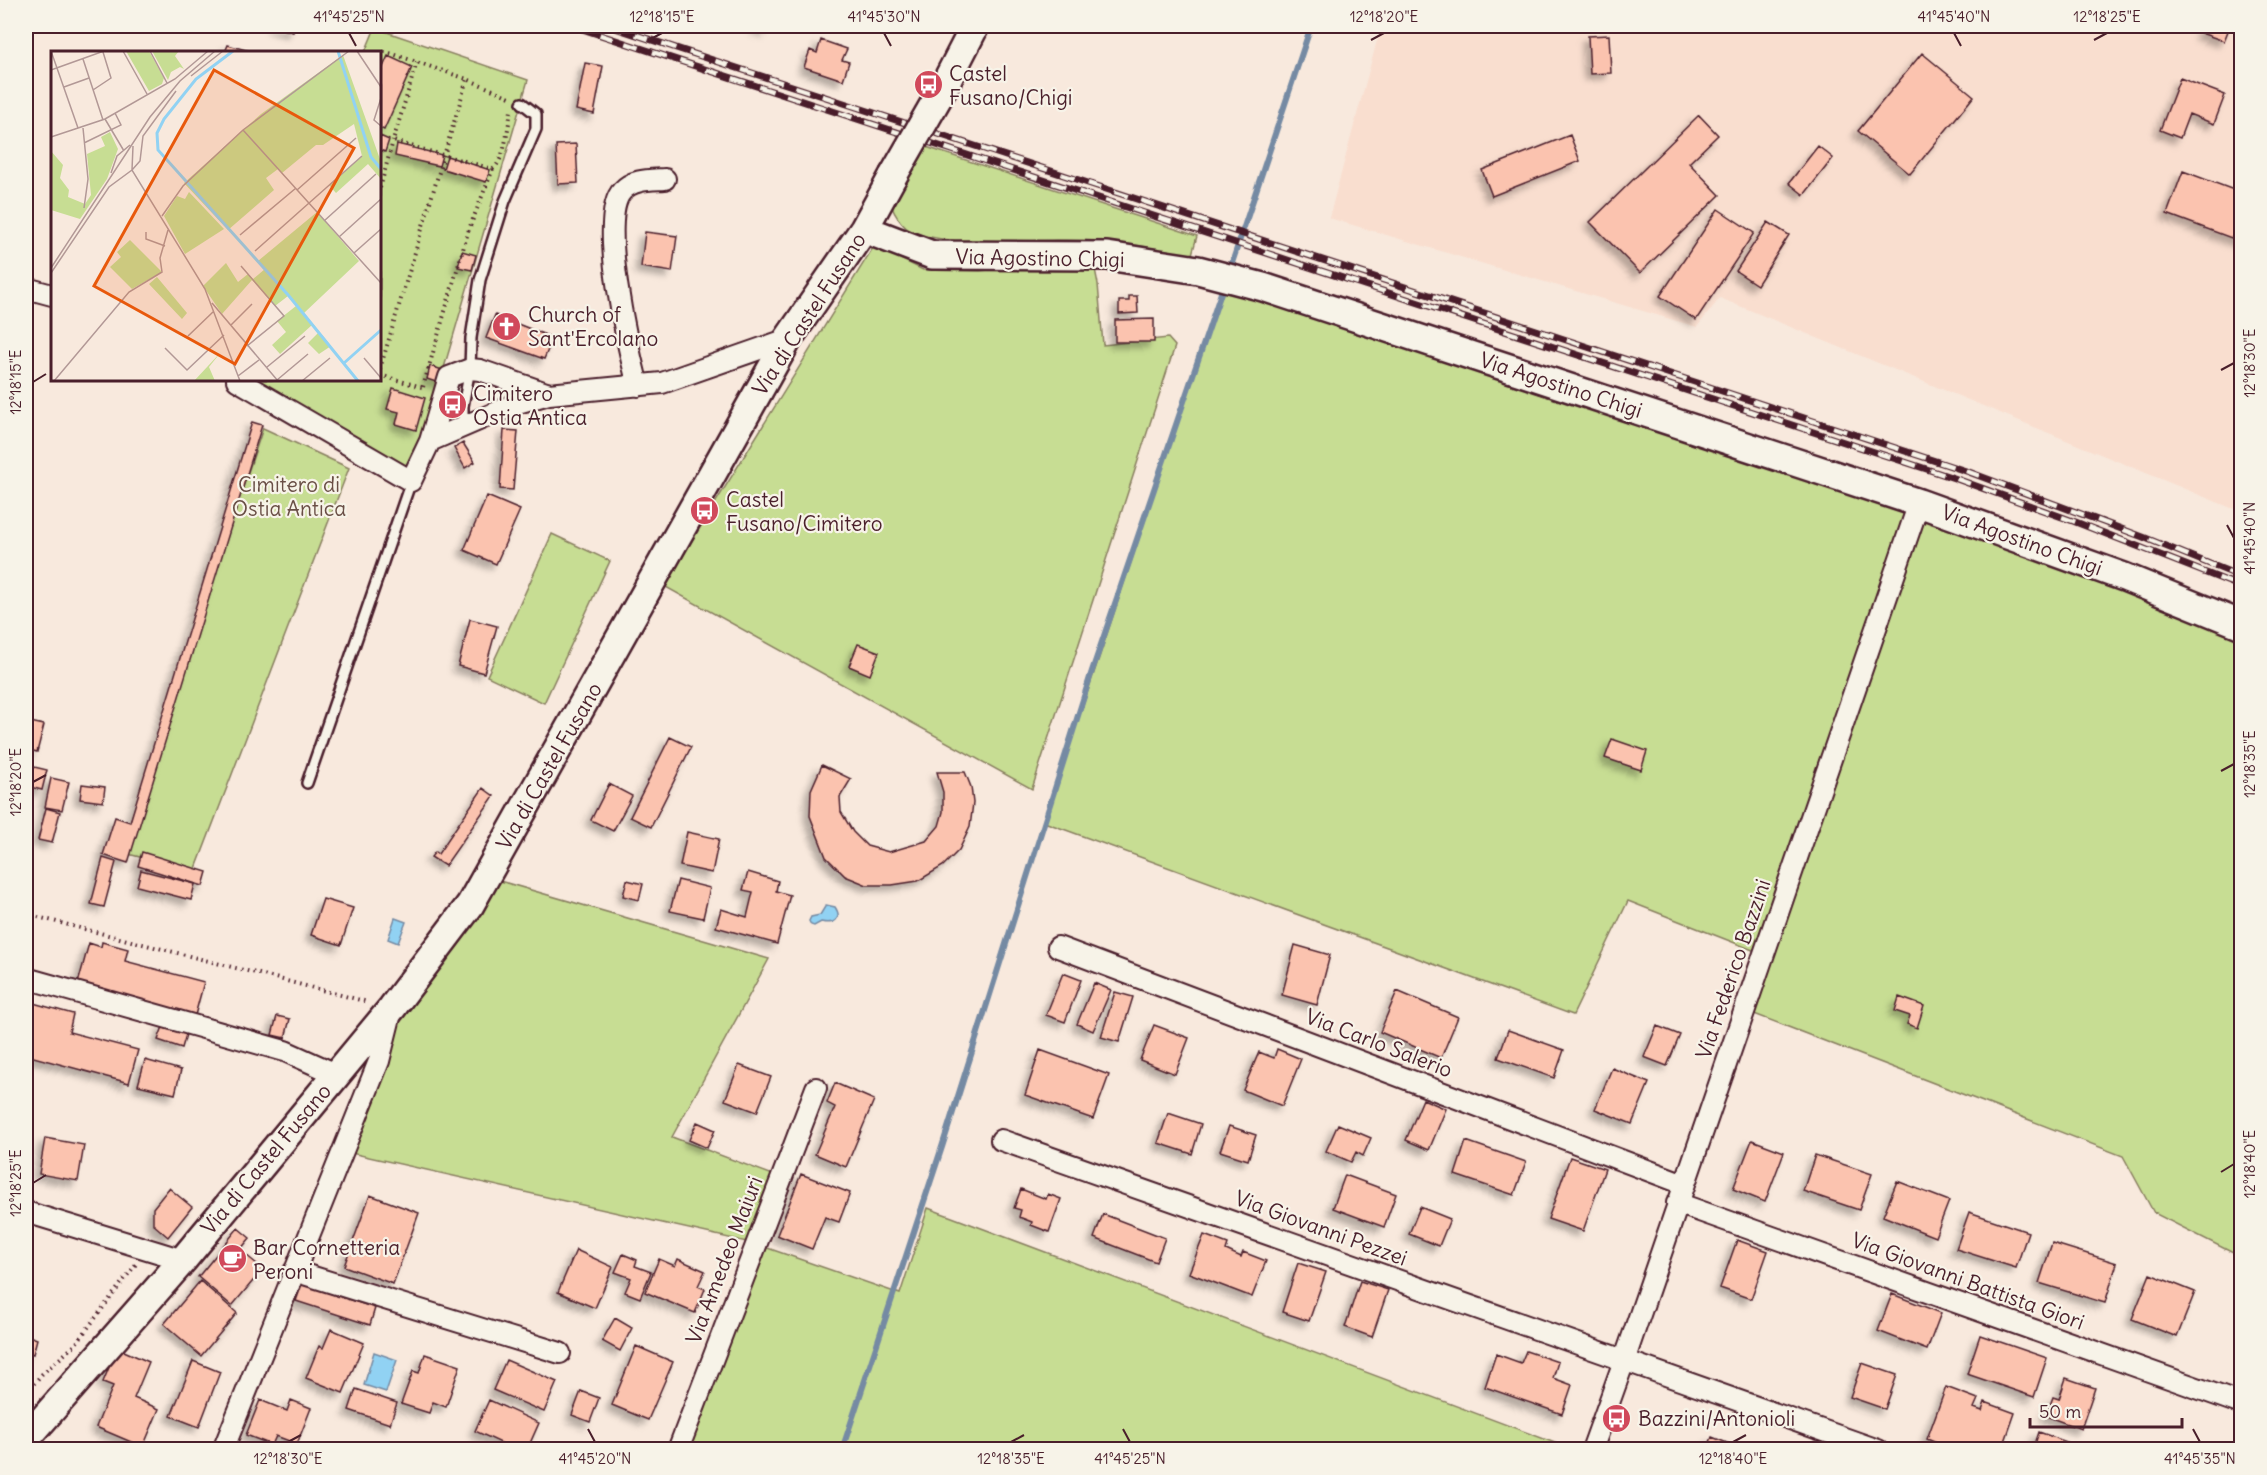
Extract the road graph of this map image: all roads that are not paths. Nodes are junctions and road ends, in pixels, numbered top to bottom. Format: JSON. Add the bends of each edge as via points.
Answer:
{"nodes":[{"id":1,"x":975,"y":26,"type":"edge"},
{"id":2,"x":518,"y":100,"type":"road end"},
{"id":3,"x":665,"y":179,"type":"dead end"},
{"id":4,"x":864,"y":229,"type":"junction"},
{"id":5,"x":26,"y":288,"type":"edge"},
{"id":6,"x":51,"y":295,"type":"edge"},
{"id":7,"x":788,"y":339,"type":"junction"},
{"id":8,"x":470,"y":369,"type":"junction"},
{"id":9,"x":239,"y":381,"type":"edge"},
{"id":10,"x":638,"y":386,"type":"junction"},
{"id":11,"x":549,"y":394,"type":"junction"},
{"id":12,"x":463,"y":426,"type":"junction"},
{"id":13,"x":430,"y":441,"type":"junction"},
{"id":14,"x":411,"y":481,"type":"junction"},
{"id":15,"x":1919,"y":503,"type":"junction"},
{"id":16,"x":2241,"y":625,"type":"edge"},
{"id":17,"x":307,"y":783,"type":"dead end"},
{"id":18,"x":1058,"y":947,"type":"dead end"},
{"id":19,"x":26,"y":978,"type":"edge"},
{"id":20,"x":371,"y":1051,"type":"junction"},
{"id":21,"x":336,"y":1074,"type":"junction"},
{"id":22,"x":816,"y":1088,"type":"dead end"},
{"id":23,"x":1001,"y":1140,"type":"dead end"},
{"id":24,"x":1684,"y":1184,"type":"junction"},
{"id":25,"x":1677,"y":1203,"type":"junction"},
{"id":26,"x":26,"y":1212,"type":"edge"},
{"id":27,"x":183,"y":1260,"type":"junction"},
{"id":28,"x":294,"y":1271,"type":"junction"},
{"id":29,"x":560,"y":1353,"type":"dead end"},
{"id":30,"x":1624,"y":1361,"type":"junction"},
{"id":31,"x":2241,"y":1404,"type":"edge"},
{"id":32,"x":26,"y":1439,"type":"edge"},
{"id":33,"x":223,"y":1449,"type":"edge"},
{"id":34,"x":678,"y":1449,"type":"edge"},
{"id":35,"x":1592,"y":1449,"type":"edge"},
{"id":36,"x":1878,"y":1449,"type":"edge"}],
"edges":[{"from":1,"to":4,"type":"street","name":"Via di Castel Fusano","bridge":true},
{"from":2,"to":8,"type":"lane","via":[[536,114],[536,129],[505,201],[480,280]]},
{"from":3,"to":10,"type":"street","via":[[639,180],[621,191],[613,206],[614,260],[626,342]]},
{"from":4,"to":7,"type":"street","name":"Via di Castel Fusano"},
{"from":4,"to":15,"type":"street","name":"Via Agostino Chigi","via":[[932,255],[1107,256],[1198,270],[1263,287]]},
{"from":5,"to":6,"type":"street"},
{"from":7,"to":10,"type":"street","via":[[662,383]]},
{"from":7,"to":20,"type":"street","name":"Via di Castel Fusano","via":[[470,905],[392,1008]]},
{"from":8,"to":11,"type":"street"},
{"from":8,"to":12,"type":"lane"},
{"from":8,"to":13,"type":"street","via":[[436,385]]},
{"from":9,"to":14,"type":"street"},
{"from":10,"to":11,"type":"street"},
{"from":11,"to":12,"type":"street"},
{"from":12,"to":13,"type":"street"},
{"from":13,"to":14,"type":"street"},
{"from":14,"to":17,"type":"lane"},
{"from":15,"to":16,"type":"street","name":"Via Agostino Chigi","via":[[2124,577]]},
{"from":15,"to":24,"type":"street","name":"Via Federico Bazzini"},
{"from":18,"to":24,"type":"street","name":"Via Carlo Salerio"},
{"from":19,"to":21,"type":"street","via":[[285,1051]]},
{"from":20,"to":21,"type":"street","name":"Via di Castel Fusano"},
{"from":20,"to":28,"type":"street"},
{"from":21,"to":27,"type":"street","name":"Via di Castel Fusano"},
{"from":22,"to":34,"type":"street","name":"Via Amedeo Maiuri"},
{"from":23,"to":30,"type":"street","name":"Via Giovanni Pezzei"},
{"from":24,"to":25,"type":"street","name":"Via Federico Bazzini"},
{"from":25,"to":30,"type":"street","name":"Via Federico Bazzini"},
{"from":25,"to":31,"type":"street","name":"Via Giovanni Battista Giori"},
{"from":26,"to":27,"type":"street"},
{"from":27,"to":32,"type":"street","name":"Via di Castel Fusano"},
{"from":28,"to":29,"type":"street"},
{"from":28,"to":33,"type":"street"},
{"from":30,"to":35,"type":"street","name":"Via Federico Bazzini"},
{"from":30,"to":36,"type":"street","name":"Via Giovanni Pezzei"}]}
